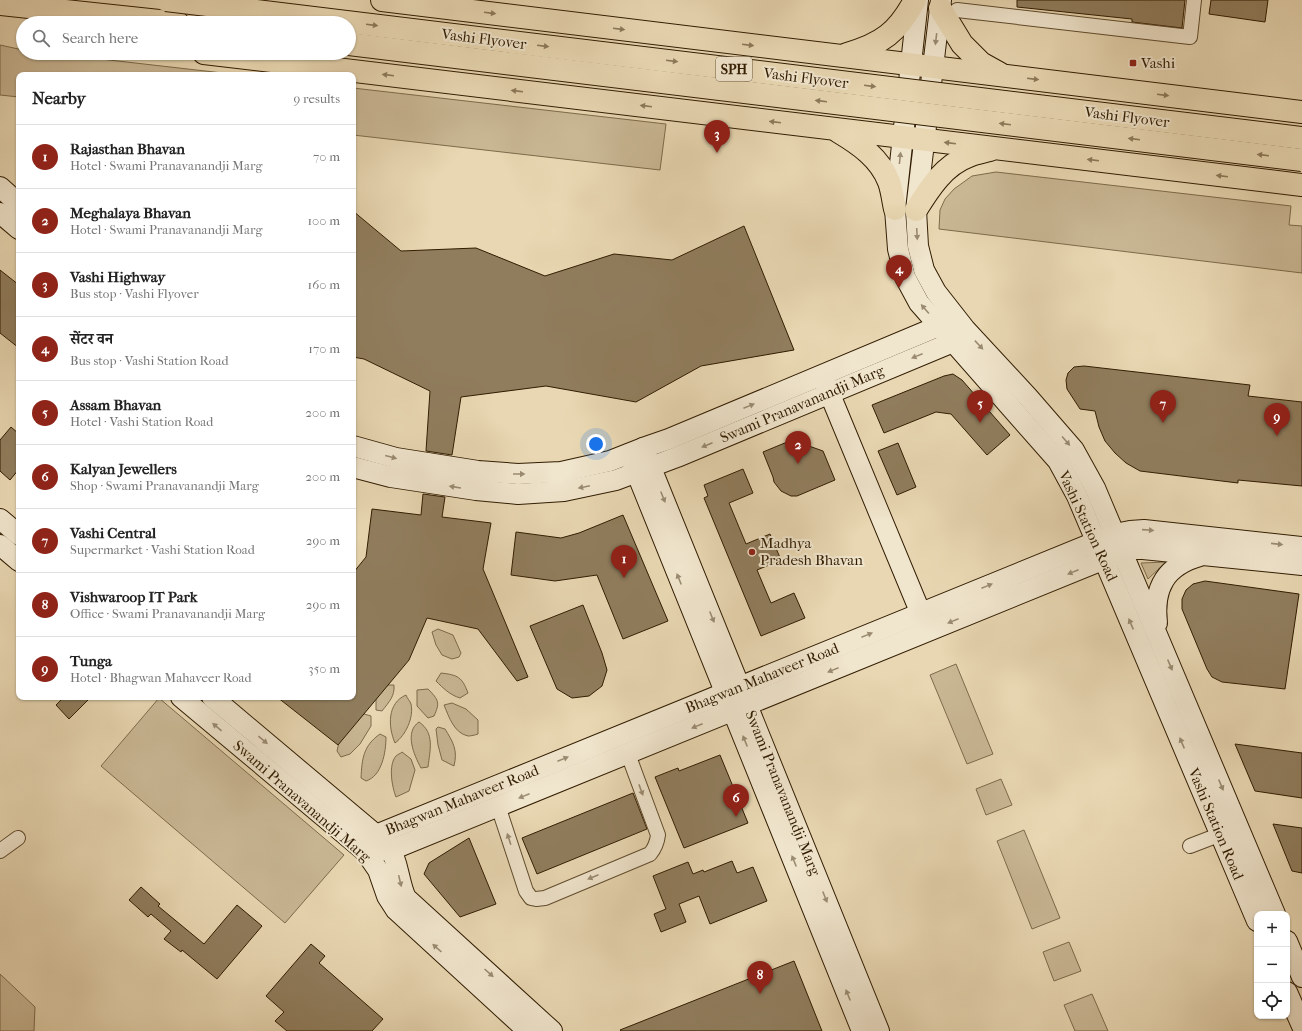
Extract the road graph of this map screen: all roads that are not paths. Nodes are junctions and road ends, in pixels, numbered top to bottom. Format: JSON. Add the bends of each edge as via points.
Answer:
{"nodes":[{"id":1,"x":166,"y":0,"type":"edge"},
{"id":2,"x":382,"y":0,"type":"edge"},
{"id":3,"x":917,"y":0,"type":"edge"},
{"id":4,"x":1194,"y":0,"type":"edge"},
{"id":5,"x":0,"y":4,"type":"edge"},
{"id":6,"x":946,"y":6,"type":"edge"},
{"id":7,"x":0,"y":9,"type":"edge"},
{"id":8,"x":26,"y":16,"type":"edge"},
{"id":9,"x":119,"y":16,"type":"edge"},
{"id":10,"x":298,"y":16,"type":"edge"},
{"id":11,"x":356,"y":23,"type":"edge"},
{"id":12,"x":356,"y":45,"type":"edge"},
{"id":13,"x":842,"y":56,"type":"junction"},
{"id":14,"x":262,"y":60,"type":"edge"},
{"id":15,"x":911,"y":64,"type":"junction"},
{"id":16,"x":933,"y":67,"type":"junction"},
{"id":17,"x":1004,"y":76,"type":"junction"},
{"id":18,"x":1302,"y":112,"type":"edge"},
{"id":19,"x":834,"y":129,"type":"junction"},
{"id":20,"x":902,"y":137,"type":"junction"},
{"id":21,"x":1302,"y":138,"type":"edge"},
{"id":22,"x":925,"y":140,"type":"junction"},
{"id":23,"x":995,"y":148,"type":"junction"},
{"id":24,"x":1302,"y":160,"type":"edge"},
{"id":25,"x":1302,"y":186,"type":"edge"},
{"id":26,"x":0,"y":187,"type":"edge"},
{"id":27,"x":16,"y":201,"type":"edge"},
{"id":28,"x":906,"y":210,"type":"junction"},
{"id":29,"x":0,"y":213,"type":"edge"},
{"id":30,"x":16,"y":226,"type":"edge"},
{"id":31,"x":939,"y":326,"type":"junction"},
{"id":32,"x":953,"y":342,"type":"junction"},
{"id":33,"x":826,"y":384,"type":"junction"},
{"id":34,"x":1028,"y":397,"type":"junction"},
{"id":35,"x":1014,"y":411,"type":"junction"},
{"id":36,"x":356,"y":447,"type":"edge"},
{"id":37,"x":636,"y":451,"type":"junction"},
{"id":38,"x":356,"y":468,"type":"edge"},
{"id":39,"x":644,"y":470,"type":"junction"},
{"id":40,"x":0,"y":519,"type":"edge"},
{"id":41,"x":16,"y":532,"type":"edge"},
{"id":42,"x":1115,"y":534,"type":"junction"},
{"id":43,"x":1097,"y":541,"type":"junction"},
{"id":44,"x":0,"y":545,"type":"edge"},
{"id":45,"x":1302,"y":547,"type":"edge"},
{"id":46,"x":1122,"y":552,"type":"junction"},
{"id":47,"x":1204,"y":555,"type":"junction"},
{"id":48,"x":16,"y":558,"type":"edge"},
{"id":49,"x":1104,"y":560,"type":"junction"},
{"id":50,"x":1302,"y":565,"type":"edge"},
{"id":51,"x":920,"y":613,"type":"junction"},
{"id":52,"x":928,"y":632,"type":"junction"},
{"id":53,"x":1158,"y":636,"type":"junction"},
{"id":54,"x":733,"y":690,"type":"junction"},
{"id":55,"x":185,"y":700,"type":"edge"},
{"id":56,"x":216,"y":700,"type":"edge"},
{"id":57,"x":740,"y":708,"type":"junction"},
{"id":58,"x":628,"y":754,"type":"junction"},
{"id":59,"x":498,"y":806,"type":"junction"},
{"id":60,"x":1239,"y":827,"type":"junction"},
{"id":61,"x":1220,"y":834,"type":"junction"},
{"id":62,"x":376,"y":836,"type":"junction"},
{"id":63,"x":18,"y":838,"type":"dead end"},
{"id":64,"x":1190,"y":846,"type":"dead end"},
{"id":65,"x":391,"y":850,"type":"junction"},
{"id":66,"x":0,"y":851,"type":"edge"},
{"id":67,"x":365,"y":851,"type":"junction"},
{"id":68,"x":1274,"y":911,"type":"edge"},
{"id":69,"x":1254,"y":914,"type":"edge"},
{"id":70,"x":1290,"y":947,"type":"edge"},
{"id":71,"x":841,"y":958,"type":"junction"},
{"id":72,"x":1302,"y":977,"type":"edge"},
{"id":73,"x":1290,"y":999,"type":"edge"},
{"id":74,"x":1302,"y":1026,"type":"edge"},
{"id":75,"x":528,"y":1031,"type":"edge"},
{"id":76,"x":552,"y":1031,"type":"edge"},
{"id":77,"x":862,"y":1031,"type":"edge"},
{"id":78,"x":879,"y":1031,"type":"edge"}],
"edges":[{"from":1,"to":10,"type":"highway","name":"Vashi Flyover","number":"SPH","one_way":true,"bridge":true},
{"from":2,"to":13,"type":"highway","one_way":true},
{"from":3,"to":13,"type":"highway","via":[[907,16],[889,35],[867,49]]},
{"from":3,"to":15,"type":"street","name":"Vashi Station Road"},
{"from":4,"to":6,"type":"street","via":[[1190,37]]},
{"from":5,"to":9,"type":"highway"},
{"from":6,"to":16,"type":"street","name":"Vashi Station Road","one_way":true},
{"from":6,"to":17,"type":"highway","via":[[962,44],[980,63]]},
{"from":7,"to":8,"type":"highway"},
{"from":11,"to":21,"type":"highway","name":"Vashi Flyover","number":"SPH","one_way":true,"bridge":true},
{"from":24,"to":12,"type":"highway","name":"Vashi Flyover","number":"SPH","one_way":true,"bridge":true},
{"from":13,"to":15,"type":"highway"},
{"from":19,"to":14,"type":"highway","one_way":true},
{"from":15,"to":16,"type":"highway"},
{"from":15,"to":20,"type":"street","name":"Vashi Station Road"},
{"from":16,"to":17,"type":"highway"},
{"from":16,"to":22,"type":"street","name":"Vashi Station Road"},
{"from":17,"to":18,"type":"highway","one_way":true},
{"from":19,"to":20,"type":"highway"},
{"from":19,"to":28,"type":"highway","via":[[876,159]]},
{"from":20,"to":22,"type":"highway"},
{"from":28,"to":20,"type":"street","name":"Vashi Station Road","one_way":true},
{"from":23,"to":22,"type":"highway","one_way":true},
{"from":22,"to":28,"type":"street","name":"Vashi Station Road"},
{"from":25,"to":23,"type":"highway","one_way":true},
{"from":23,"to":28,"type":"highway","via":[[968,156],[946,169]]},
{"from":26,"to":27,"type":"street"},
{"from":31,"to":28,"type":"street","name":"Vashi Station Road","one_way":true,"via":[[919,303],[905,277],[898,249]]},
{"from":28,"to":34,"type":"street","name":"Vashi Station Road","one_way":true,"via":[[924,270],[936,292],[965,329]]},
{"from":29,"to":30,"type":"street"},
{"from":31,"to":32,"type":"street","name":"Vashi Station Road"},
{"from":31,"to":33,"type":"street","name":"Swami Pranavanandji Marg"},
{"from":32,"to":33,"type":"street","name":"Swami Pranavanandji Marg","one_way":true},
{"from":32,"to":35,"type":"street","name":"Vashi Station Road"},
{"from":37,"to":33,"type":"street","name":"Swami Pranavanandji Marg","one_way":true},
{"from":33,"to":39,"type":"street","name":"Swami Pranavanandji Marg","one_way":true,"via":[[684,454]]},
{"from":33,"to":51,"type":"street"},
{"from":34,"to":35,"type":"street"},
{"from":34,"to":42,"type":"street","name":"Vashi Station Road","one_way":true,"via":[[1074,450],[1098,494]]},
{"from":35,"to":43,"type":"street","name":"Vashi Station Road","via":[[1058,461]]},
{"from":36,"to":37,"type":"street","name":"Swami Pranavanandji Marg","one_way":true,"via":[[396,458],[478,471],[518,474],[561,472],[610,461]]},
{"from":37,"to":39,"type":"street","name":"Swami Pranavanandji Marg"},
{"from":39,"to":38,"type":"street","name":"Swami Pranavanandji Marg","one_way":true,"via":[[616,480],[564,491],[518,494],[391,477]]},
{"from":39,"to":54,"type":"street","name":"Swami Pranavanandji Marg"},
{"from":40,"to":41,"type":"street"},
{"from":42,"to":43,"type":"street","name":"Bhagwan Mahaveer Road"},
{"from":42,"to":45,"type":"street","name":"Bhagwan Mahaveer Road","one_way":true,"via":[[1144,530]]},
{"from":42,"to":46,"type":"street","name":"Vashi Station Road"},
{"from":43,"to":49,"type":"street","name":"Vashi Station Road"},
{"from":51,"to":43,"type":"street","name":"Bhagwan Mahaveer Road","one_way":true},
{"from":44,"to":48,"type":"street"},
{"from":46,"to":47,"type":"street","name":"Bhagwan Mahaveer Road","via":[[1143,549]]},
{"from":46,"to":49,"type":"street","name":"Bhagwan Mahaveer Road"},
{"from":46,"to":53,"type":"street","name":"Vashi Station Road"},
{"from":47,"to":50,"type":"street","name":"Bhagwan Mahaveer Road"},
{"from":47,"to":53,"type":"street","via":[[1176,566],[1166,576],[1156,599]]},
{"from":49,"to":52,"type":"street","name":"Bhagwan Mahaveer Road","one_way":true},
{"from":61,"to":49,"type":"street","name":"Vashi Station Road","one_way":true},
{"from":51,"to":52,"type":"street"},
{"from":54,"to":51,"type":"street","name":"Bhagwan Mahaveer Road","one_way":true},
{"from":52,"to":57,"type":"street","name":"Bhagwan Mahaveer Road","one_way":true},
{"from":53,"to":60,"type":"street","name":"Vashi Station Road","one_way":true},
{"from":54,"to":57,"type":"street","name":"Swami Pranavanandji Marg"},
{"from":62,"to":54,"type":"street","name":"Bhagwan Mahaveer Road","one_way":true},
{"from":67,"to":55,"type":"street","name":"Swami Pranavanandji Marg","one_way":true},
{"from":56,"to":62,"type":"street","name":"Swami Pranavanandji Marg","one_way":true},
{"from":57,"to":58,"type":"street","name":"Bhagwan Mahaveer Road","one_way":true},
{"from":57,"to":71,"type":"street","name":"Swami Pranavanandji Marg"},
{"from":58,"to":59,"type":"street","name":"Bhagwan Mahaveer Road","one_way":true},
{"from":58,"to":59,"type":"street","one_way":true,"via":[[658,835],[654,850],[650,854],[545,898],[531,898],[526,891]]},
{"from":59,"to":65,"type":"street","name":"Bhagwan Mahaveer Road"},
{"from":60,"to":61,"type":"street"},
{"from":60,"to":68,"type":"street","name":"Vashi Station Road"},
{"from":61,"to":64,"type":"street"},
{"from":61,"to":69,"type":"street","name":"Vashi Station Road"},
{"from":62,"to":65,"type":"street","name":"Swami Pranavanandji Marg"},
{"from":62,"to":67,"type":"street","name":"Bhagwan Mahaveer Road"},
{"from":63,"to":66,"type":"street"},
{"from":65,"to":67,"type":"street","name":"Bhagwan Mahaveer Road"},
{"from":65,"to":76,"type":"street","name":"Swami Pranavanandji Marg","one_way":true,"via":[[406,898]]},
{"from":75,"to":67,"type":"street","name":"Swami Pranavanandji Marg","one_way":true,"via":[[396,910],[387,896],[378,870]]},
{"from":70,"to":72,"type":"street"},
{"from":77,"to":71,"type":"street","name":"Swami Pranavanandji Marg","one_way":true},
{"from":71,"to":78,"type":"street","name":"Swami Pranavanandji Marg"},
{"from":73,"to":74,"type":"street"}]}
